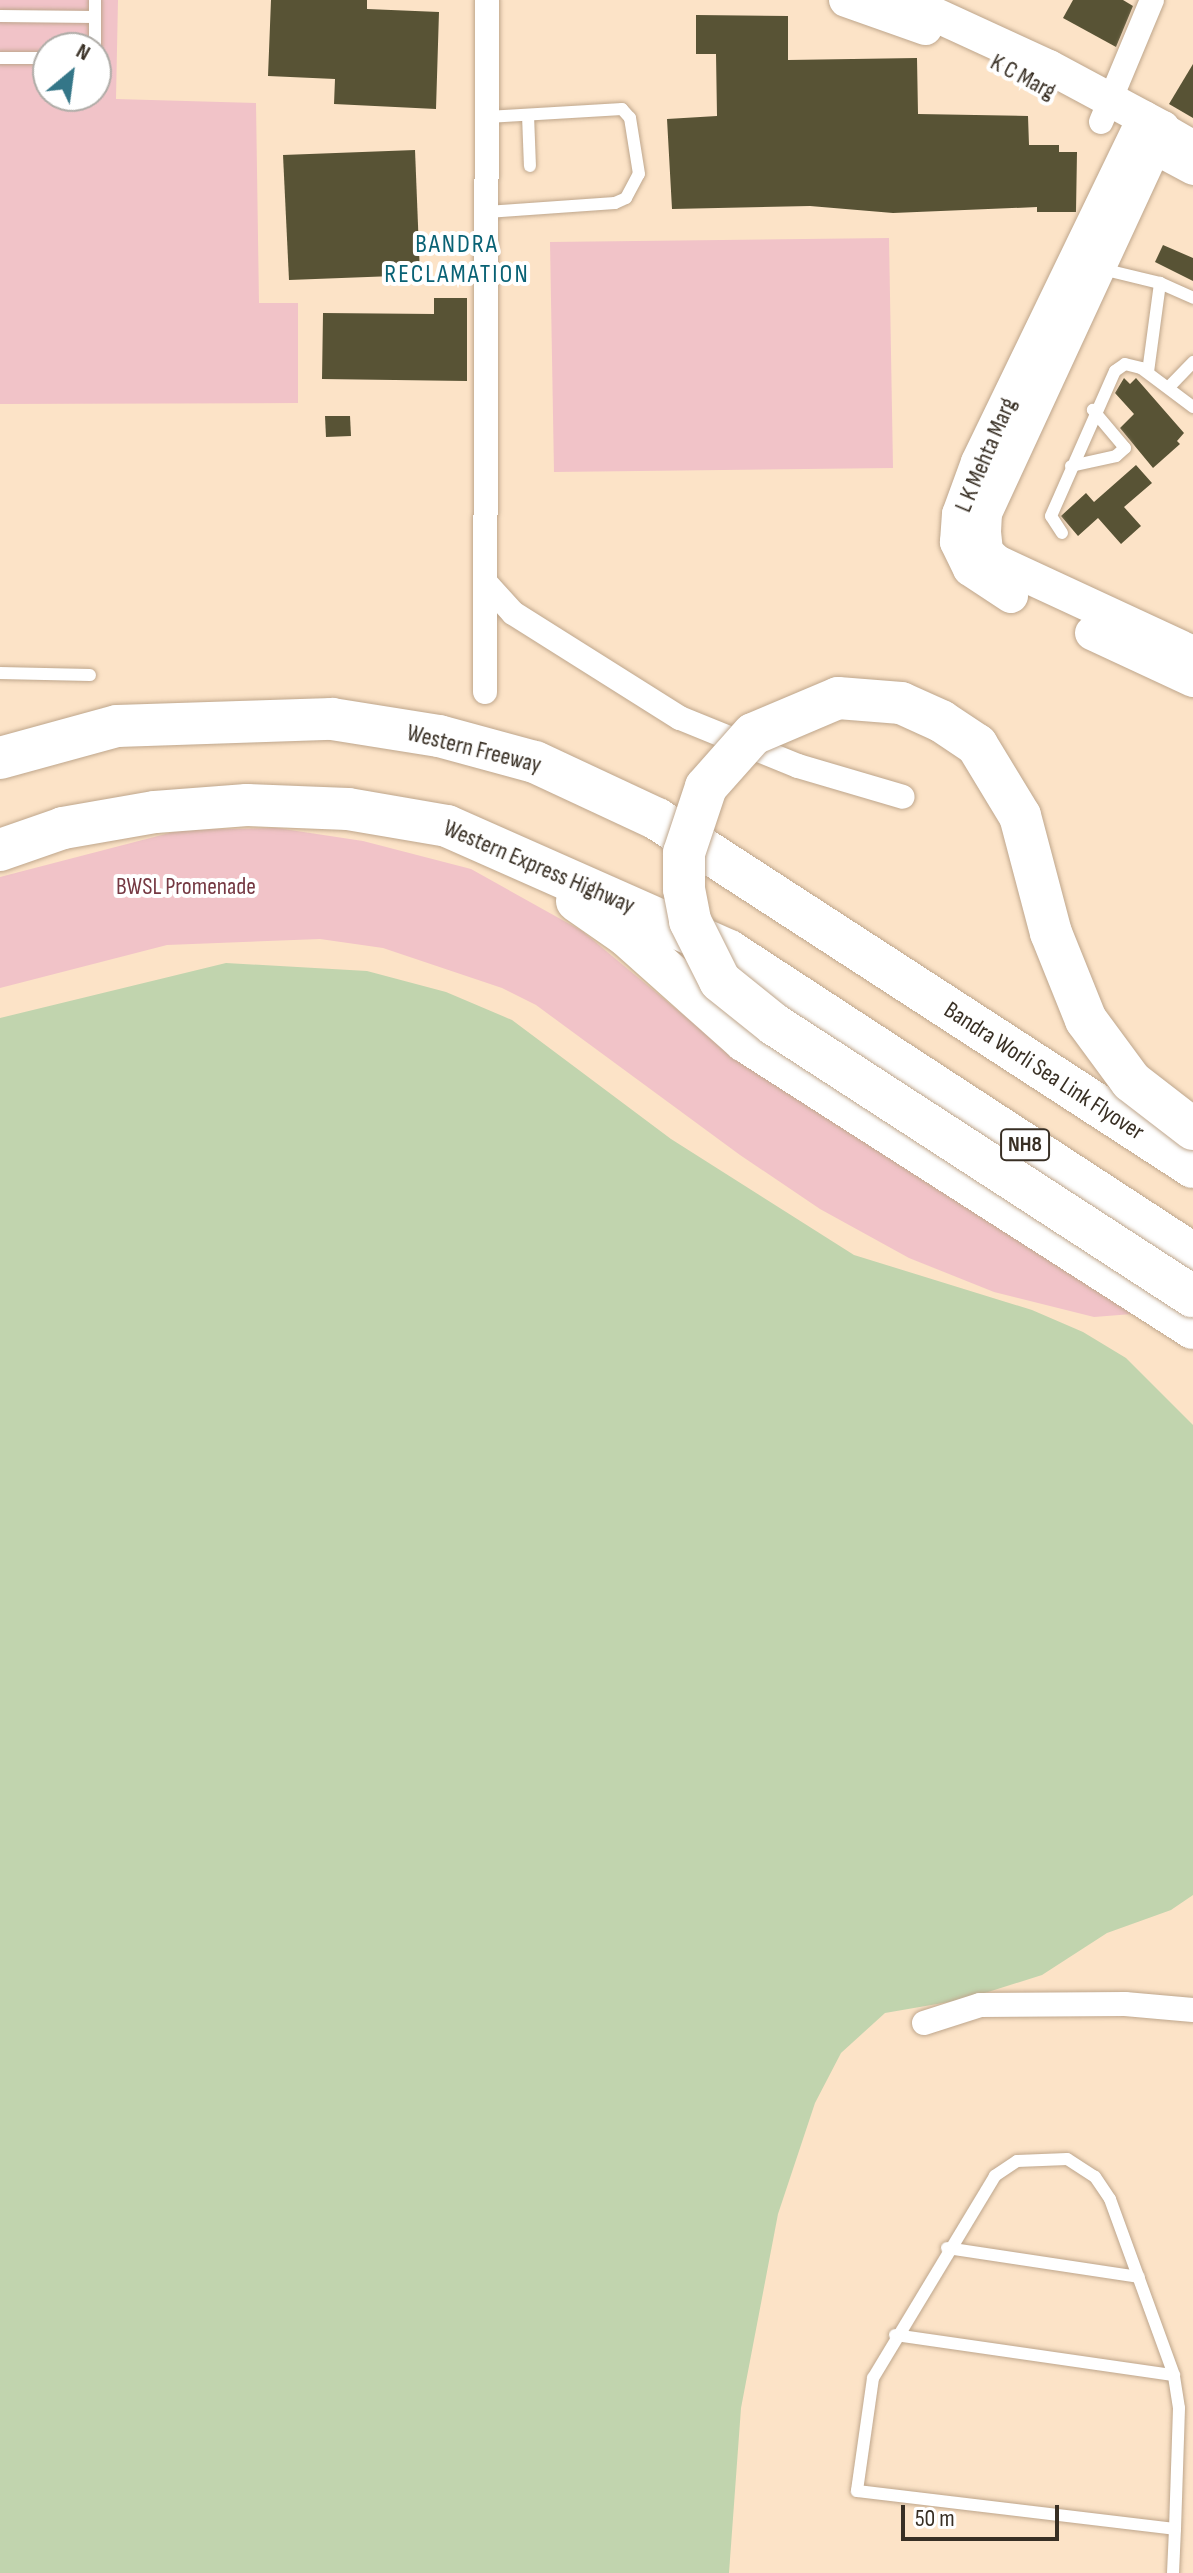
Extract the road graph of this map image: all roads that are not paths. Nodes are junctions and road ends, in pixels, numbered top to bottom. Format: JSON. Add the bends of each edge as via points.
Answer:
{"nodes":[{"id":1,"x":95,"y":0,"type":"edge"},
{"id":2,"x":487,"y":0,"type":"edge"},
{"id":3,"x":846,"y":0,"type":"edge"},
{"id":4,"x":903,"y":0,"type":"edge"},
{"id":5,"x":1152,"y":0,"type":"edge"},
{"id":6,"x":0,"y":16,"type":"edge"},
{"id":7,"x":95,"y":17,"type":"junction"},
{"id":8,"x":95,"y":32,"type":"edge"},
{"id":9,"x":0,"y":58,"type":"edge"},
{"id":10,"x":32,"y":58,"type":"edge"},
{"id":11,"x":1106,"y":112,"type":"junction"},
{"id":12,"x":528,"y":115,"type":"junction"},
{"id":13,"x":487,"y":117,"type":"junction"},
{"id":14,"x":1148,"y":133,"type":"junction"},
{"id":15,"x":1193,"y":145,"type":"edge"},
{"id":16,"x":530,"y":166,"type":"dead end"},
{"id":17,"x":1193,"y":170,"type":"edge"},
{"id":18,"x":487,"y":212,"type":"junction"},
{"id":19,"x":1110,"y":214,"type":"junction"},
{"id":20,"x":1099,"y":268,"type":"junction"},
{"id":21,"x":1160,"y":283,"type":"junction"},
{"id":22,"x":1073,"y":293,"type":"junction"},
{"id":23,"x":1193,"y":298,"type":"edge"},
{"id":24,"x":1193,"y":362,"type":"edge"},
{"id":25,"x":1148,"y":372,"type":"junction"},
{"id":26,"x":1169,"y":387,"type":"junction"},
{"id":27,"x":1193,"y":407,"type":"edge"},
{"id":28,"x":1093,"y":410,"type":"junction"},
{"id":29,"x":1071,"y":466,"type":"junction"},
{"id":30,"x":1062,"y":533,"type":"dead end"},
{"id":31,"x":485,"y":582,"type":"junction"},
{"id":32,"x":1192,"y":671,"type":"edge"},
{"id":33,"x":0,"y":673,"type":"edge"},
{"id":34,"x":90,"y":675,"type":"dead end"},
{"id":35,"x":485,"y":692,"type":"dead end"},
{"id":36,"x":0,"y":758,"type":"edge"},
{"id":37,"x":903,"y":797,"type":"dead end"},
{"id":38,"x":459,"y":831,"type":"junction"},
{"id":39,"x":0,"y":850,"type":"edge"},
{"id":40,"x":895,"y":976,"type":"joint"},
{"id":41,"x":1193,"y":1129,"type":"edge"},
{"id":42,"x":1193,"y":1167,"type":"edge"},
{"id":43,"x":1193,"y":1254,"type":"edge"},
{"id":44,"x":1193,"y":1296,"type":"edge"},
{"id":45,"x":1193,"y":1328,"type":"edge"},
{"id":46,"x":1193,"y":2010,"type":"edge"},
{"id":47,"x":924,"y":2023,"type":"dead end"},
{"id":48,"x":947,"y":2248,"type":"junction"},
{"id":49,"x":1139,"y":2277,"type":"junction"},
{"id":50,"x":895,"y":2335,"type":"junction"},
{"id":51,"x":1174,"y":2375,"type":"junction"},
{"id":52,"x":1175,"y":2529,"type":"junction"},
{"id":53,"x":1173,"y":2573,"type":"edge"}],
"edges":[{"from":1,"to":7,"type":"lane"},
{"from":2,"to":13,"type":"street"},
{"from":3,"to":11,"type":"main road","name":"K C Marg","via":[[930,29]]},
{"from":4,"to":11,"type":"main road","name":"K C Marg","via":[[945,16]]},
{"from":5,"to":11,"type":"street"},
{"from":6,"to":7,"type":"lane"},
{"from":7,"to":8,"type":"lane"},
{"from":9,"to":10,"type":"lane"},
{"from":11,"to":14,"type":"main road","name":"K C Marg"},
{"from":12,"to":13,"type":"lane"},
{"from":12,"to":16,"type":"lane"},
{"from":12,"to":18,"type":"lane","via":[[627,113],[639,174],[633,189],[615,203]]},
{"from":13,"to":18,"type":"street"},
{"from":14,"to":15,"type":"street","name":"K C Marg"},
{"from":14,"to":17,"type":"street","name":"K C Marg"},
{"from":14,"to":19,"type":"main road","name":"L K Mehta Marg"},
{"from":18,"to":31,"type":"street"},
{"from":19,"to":20,"type":"main road","name":"L K Mehta Marg"},
{"from":19,"to":22,"type":"main road","name":"L K Mehta Marg"},
{"from":20,"to":21,"type":"lane"},
{"from":20,"to":22,"type":"main road","name":"L K Mehta Marg"},
{"from":21,"to":23,"type":"lane"},
{"from":21,"to":25,"type":"lane"},
{"from":22,"to":32,"type":"main road","name":"L K Mehta Marg","via":[[1008,430],[959,514],[957,542],[970,569],[1003,592]]},
{"from":24,"to":26,"type":"lane"},
{"from":25,"to":26,"type":"lane"},
{"from":25,"to":28,"type":"lane","via":[[1121,366]]},
{"from":26,"to":27,"type":"lane"},
{"from":28,"to":29,"type":"lane"},
{"from":28,"to":29,"type":"lane","via":[[1125,448],[1116,456]]},
{"from":29,"to":30,"type":"lane","via":[[1051,516]]},
{"from":31,"to":35,"type":"street"},
{"from":31,"to":37,"type":"street","via":[[513,613],[680,718],[798,766]]},
{"from":33,"to":34,"type":"lane"},
{"from":36,"to":40,"type":"highway","name":"Western Freeway","via":[[117,726],[211,719],[332,719],[439,736],[535,762],[644,812]]},
{"from":38,"to":39,"type":"highway","name":"Western Express Highway","via":[[348,809],[247,805],[63,828]]},
{"from":38,"to":43,"type":"highway","name":"Western Express Highway","number":"NH8","via":[[729,951]]},
{"from":38,"to":45,"type":"highway","via":[[626,935],[745,1041]]},
{"from":40,"to":42,"type":"highway","name":"Bandra Worli Sea Link Flyover"},
{"from":41,"to":44,"type":"highway","bridge":true,"via":[[1131,1081],[1086,1020],[1051,933],[1020,816],[977,745],[901,703],[838,698],[753,734],[706,787],[684,853],[684,889],[690,921],[720,981],[775,1025]]},
{"from":46,"to":47,"type":"street","via":[[1125,2004],[980,2005]]},
{"from":48,"to":49,"type":"lane"},
{"from":48,"to":49,"type":"lane","via":[[995,2176],[1017,2161],[1067,2159],[1095,2177],[1110,2199]]},
{"from":48,"to":50,"type":"lane"},
{"from":49,"to":51,"type":"lane"},
{"from":50,"to":51,"type":"lane"},
{"from":50,"to":52,"type":"lane","via":[[873,2378],[857,2491]]},
{"from":51,"to":52,"type":"lane","via":[[1179,2408]]},
{"from":52,"to":53,"type":"lane"}]}
